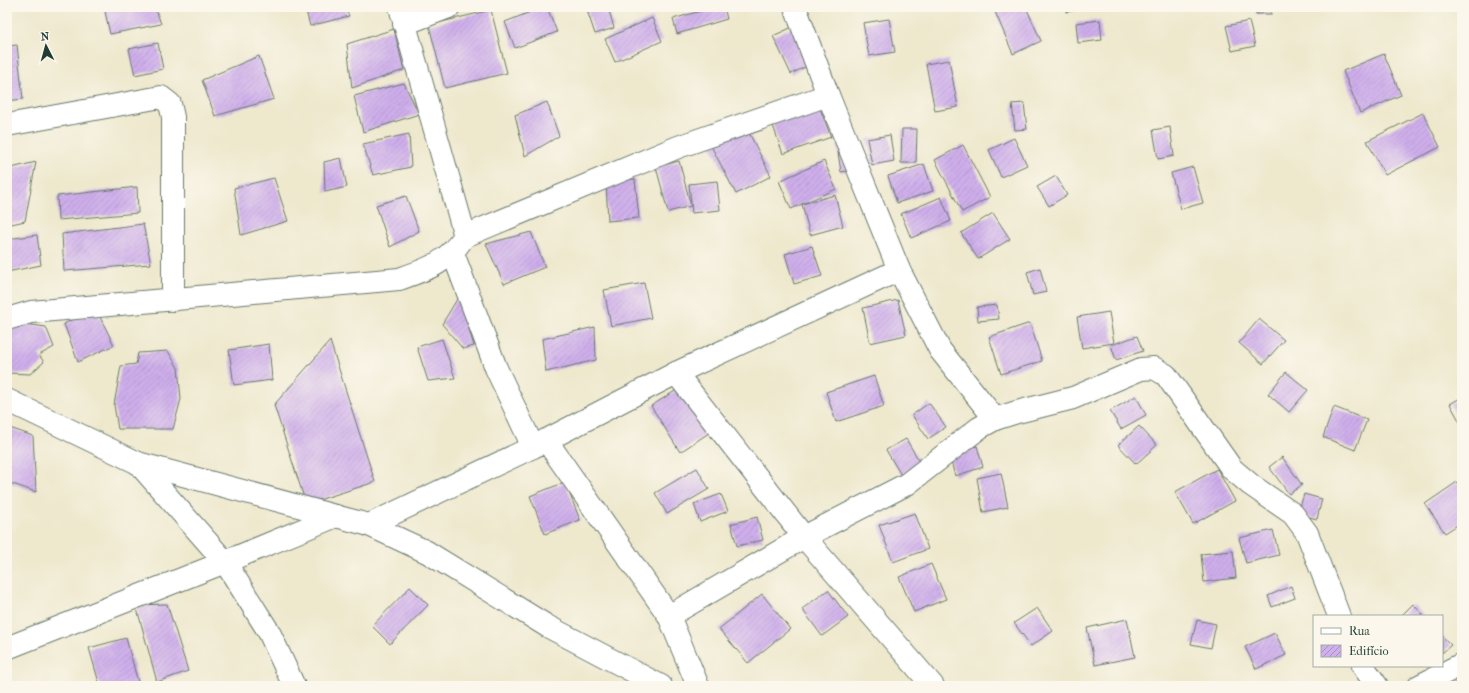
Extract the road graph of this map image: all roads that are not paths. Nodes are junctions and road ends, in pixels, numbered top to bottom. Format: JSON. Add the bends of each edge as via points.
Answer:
{"nodes":[{"id":1,"x":448,"y":7,"type":"edge"},
{"id":2,"x":795,"y":7,"type":"edge"},
{"id":3,"x":402,"y":16,"type":"edge"},
{"id":4,"x":828,"y":94,"type":"junction"},
{"id":5,"x":7,"y":125,"type":"edge"},
{"id":6,"x":459,"y":244,"type":"junction"},
{"id":7,"x":899,"y":270,"type":"junction"},
{"id":8,"x":173,"y":300,"type":"junction"},
{"id":9,"x":7,"y":319,"type":"edge"},
{"id":10,"x":676,"y":373,"type":"junction"},
{"id":11,"x":7,"y":400,"type":"edge"},
{"id":12,"x":995,"y":419,"type":"junction"},
{"id":13,"x":540,"y":444,"type":"junction"},
{"id":14,"x":138,"y":463,"type":"junction"},
{"id":15,"x":336,"y":516,"type":"junction"},
{"id":16,"x":369,"y":525,"type":"junction"},
{"id":17,"x":804,"y":537,"type":"junction"},
{"id":18,"x":225,"y":562,"type":"junction"},
{"id":19,"x":1339,"y":615,"type":"edge"},
{"id":20,"x":669,"y":616,"type":"junction"},
{"id":21,"x":7,"y":648,"type":"edge"},
{"id":22,"x":1462,"y":664,"type":"edge"},
{"id":23,"x":1364,"y":667,"type":"edge"},
{"id":24,"x":1421,"y":685,"type":"edge"},
{"id":25,"x":294,"y":686,"type":"edge"},
{"id":26,"x":661,"y":686,"type":"edge"},
{"id":27,"x":698,"y":686,"type":"edge"},
{"id":28,"x":933,"y":686,"type":"edge"},
{"id":29,"x":1377,"y":686,"type":"edge"}],
"edges":[{"from":1,"to":3,"type":"street"},
{"from":2,"to":4,"type":"street"},
{"from":3,"to":6,"type":"street"},
{"from":4,"to":6,"type":"street","via":[[678,147]]},
{"from":4,"to":7,"type":"street"},
{"from":5,"to":8,"type":"street","via":[[161,97],[170,104],[173,117]]},
{"from":6,"to":8,"type":"street","via":[[430,269],[399,279]]},
{"from":6,"to":13,"type":"street","via":[[491,354]]},
{"from":7,"to":10,"type":"street"},
{"from":7,"to":12,"type":"street","via":[[940,350]]},
{"from":8,"to":9,"type":"street","via":[[31,312]]},
{"from":10,"to":13,"type":"street"},
{"from":10,"to":17,"type":"street"},
{"from":11,"to":14,"type":"street"},
{"from":12,"to":17,"type":"street","via":[[978,428],[907,484]]},
{"from":12,"to":19,"type":"street","via":[[1072,398],[1141,368],[1154,368],[1166,375],[1232,469],[1293,514],[1307,532]]},
{"from":13,"to":16,"type":"street"},
{"from":13,"to":20,"type":"street"},
{"from":14,"to":15,"type":"street"},
{"from":14,"to":18,"type":"street"},
{"from":15,"to":16,"type":"street"},
{"from":15,"to":18,"type":"street"},
{"from":16,"to":26,"type":"street","via":[[427,552],[546,626]]},
{"from":17,"to":20,"type":"street"},
{"from":17,"to":28,"type":"street"},
{"from":18,"to":21,"type":"street"},
{"from":18,"to":25,"type":"street","via":[[269,632]]},
{"from":20,"to":27,"type":"street"},
{"from":22,"to":24,"type":"street"},
{"from":23,"to":29,"type":"street"}]}
